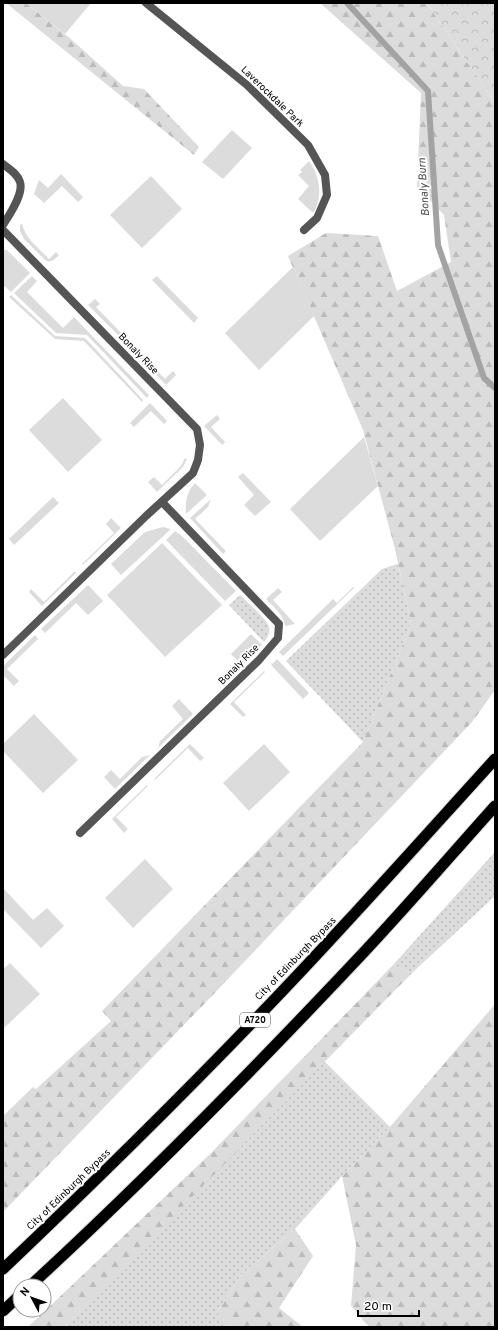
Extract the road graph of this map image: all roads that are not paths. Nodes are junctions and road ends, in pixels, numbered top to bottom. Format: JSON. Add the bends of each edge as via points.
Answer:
{"nodes":[{"id":1,"x":146,"y":3,"type":"edge"},
{"id":2,"x":3,"y":164,"type":"edge"},
{"id":3,"x":3,"y":225,"type":"edge"},
{"id":4,"x":3,"y":230,"type":"edge"},
{"id":5,"x":304,"y":230,"type":"dead end"},
{"id":6,"x":162,"y":502,"type":"junction"},
{"id":7,"x":3,"y":655,"type":"edge"},
{"id":8,"x":495,"y":759,"type":"edge"},
{"id":9,"x":495,"y":806,"type":"edge"},
{"id":10,"x":80,"y":832,"type":"dead end"},
{"id":11,"x":3,"y":1269,"type":"edge"},
{"id":12,"x":38,"y":1278,"type":"edge"},
{"id":13,"x":12,"y":1303,"type":"edge"},
{"id":14,"x":3,"y":1311,"type":"edge"}],
"edges":[{"from":1,"to":5,"type":"street","name":"Laverockdale Park","via":[[247,85],[308,145],[325,175],[327,195],[317,218]]},
{"from":2,"to":3,"type":"street","via":[[20,182],[16,203]]},
{"from":4,"to":6,"type":"street","name":"Bonaly Rise","via":[[197,429],[200,445],[193,473]]},
{"from":6,"to":7,"type":"street","name":"Bonaly Rise"},
{"from":6,"to":10,"type":"street","name":"Bonaly Rise","via":[[278,624],[278,638],[259,660]]},
{"from":8,"to":11,"type":"highway","name":"City of Edinburgh Bypass","number":"A720","via":[[344,926],[243,1032],[129,1149]]},
{"from":9,"to":12,"type":"highway","via":[[366,950],[150,1172]]},
{"from":13,"to":14,"type":"highway"}]}
